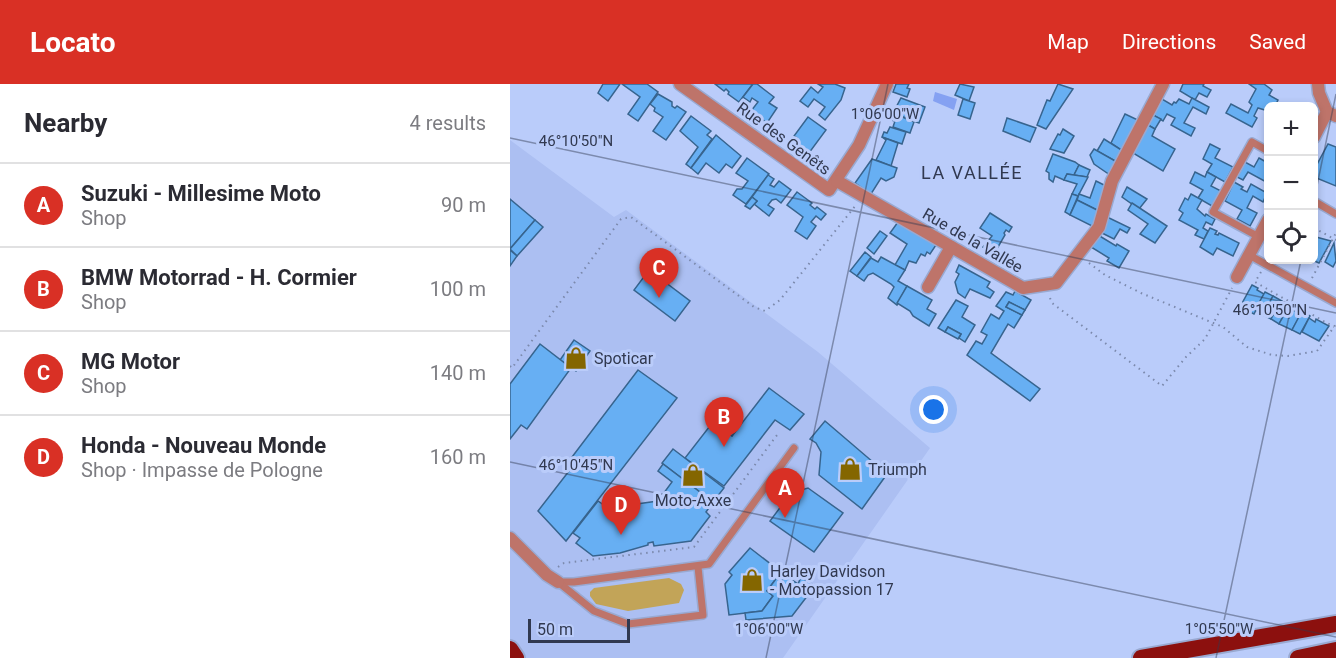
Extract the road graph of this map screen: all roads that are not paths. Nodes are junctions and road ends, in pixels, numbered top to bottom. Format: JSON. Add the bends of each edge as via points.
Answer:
{"nodes":[{"id":1,"x":680,"y":84,"type":"edge"},
{"id":2,"x":887,"y":84,"type":"edge"},
{"id":3,"x":1162,"y":84,"type":"edge"},
{"id":4,"x":1318,"y":84,"type":"edge"},
{"id":5,"x":1332,"y":114,"type":"edge"},
{"id":6,"x":1318,"y":132,"type":"edge"},
{"id":7,"x":1264,"y":148,"type":"edge"},
{"id":8,"x":837,"y":181,"type":"junction"},
{"id":9,"x":1318,"y":203,"type":"edge"},
{"id":10,"x":1336,"y":214,"type":"edge"},
{"id":11,"x":1264,"y":228,"type":"edge"},
{"id":12,"x":1259,"y":237,"type":"junction"},
{"id":13,"x":951,"y":247,"type":"junction"},
{"id":14,"x":1249,"y":255,"type":"junction"},
{"id":15,"x":1237,"y":277,"type":"road end"},
{"id":16,"x":928,"y":287,"type":"dead end"},
{"id":17,"x":1336,"y":303,"type":"edge"},
{"id":18,"x":794,"y":448,"type":"dead end"},
{"id":19,"x":510,"y":538,"type":"edge"},
{"id":20,"x":698,"y":567,"type":"junction"},
{"id":21,"x":553,"y":579,"type":"junction"},
{"id":22,"x":1336,"y":624,"type":"edge"},
{"id":23,"x":510,"y":649,"type":"edge"},
{"id":24,"x":1336,"y":650,"type":"edge"},
{"id":25,"x":516,"y":658,"type":"edge"},
{"id":26,"x":1142,"y":658,"type":"edge"},
{"id":27,"x":1182,"y":658,"type":"edge"},
{"id":28,"x":1298,"y":658,"type":"edge"}],
"edges":[{"from":1,"to":8,"type":"street","name":"Rue des Genêts","via":[[829,190]]},
{"from":2,"to":8,"type":"street","name":"Rue des Genêts","via":[[860,145]]},
{"from":3,"to":13,"type":"street","name":"Rue de la Vallée","via":[[1112,181],[1099,227],[1056,283],[1023,288]]},
{"from":4,"to":5,"type":"street"},
{"from":5,"to":6,"type":"street"},
{"from":7,"to":12,"type":"lane","via":[[1252,142],[1213,212]]},
{"from":8,"to":13,"type":"street","name":"Rue de la Vallée"},
{"from":9,"to":10,"type":"lane"},
{"from":11,"to":12,"type":"street"},
{"from":12,"to":14,"type":"street"},
{"from":13,"to":16,"type":"street"},
{"from":14,"to":15,"type":"street"},
{"from":14,"to":17,"type":"lane"},
{"from":18,"to":20,"type":"lane","via":[[709,564]]},
{"from":19,"to":21,"type":"street"},
{"from":20,"to":21,"type":"lane"},
{"from":20,"to":21,"type":"lane","via":[[704,615],[628,624],[594,611]]},
{"from":22,"to":26,"type":"highway"},
{"from":22,"to":27,"type":"highway"},
{"from":23,"to":25,"type":"highway"},
{"from":24,"to":28,"type":"highway"}]}
